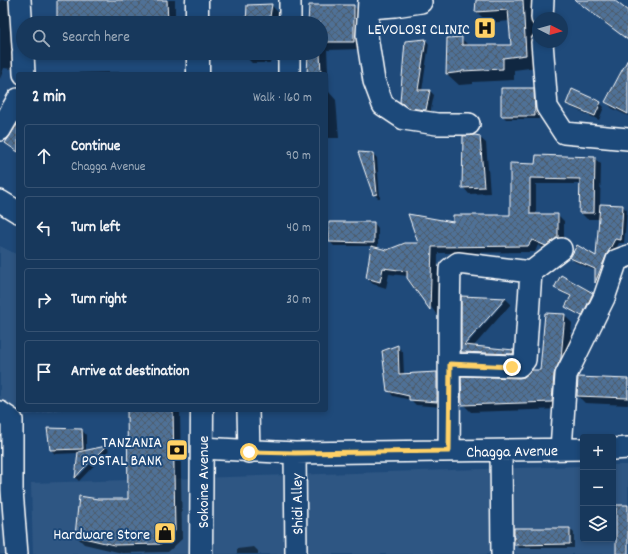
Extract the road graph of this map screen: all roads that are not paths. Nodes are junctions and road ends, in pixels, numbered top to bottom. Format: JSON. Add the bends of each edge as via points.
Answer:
{"nodes":[{"id":1,"x":20,"y":0,"type":"edge"},
{"id":2,"x":196,"y":0,"type":"edge"},
{"id":3,"x":290,"y":0,"type":"edge"},
{"id":4,"x":543,"y":0,"type":"edge"},
{"id":5,"x":421,"y":2,"type":"dead end"},
{"id":6,"x":369,"y":4,"type":"edge"},
{"id":7,"x":542,"y":12,"type":"edge"},
{"id":8,"x":21,"y":16,"type":"edge"},
{"id":9,"x":197,"y":16,"type":"edge"},
{"id":10,"x":290,"y":16,"type":"edge"},
{"id":11,"x":542,"y":48,"type":"edge"},
{"id":12,"x":23,"y":60,"type":"edge"},
{"id":13,"x":198,"y":60,"type":"edge"},
{"id":14,"x":289,"y":60,"type":"edge"},
{"id":15,"x":24,"y":72,"type":"edge"},
{"id":16,"x":198,"y":72,"type":"edge"},
{"id":17,"x":289,"y":72,"type":"edge"},
{"id":18,"x":16,"y":102,"type":"edge"},
{"id":19,"x":469,"y":124,"type":"dead end"},
{"id":20,"x":0,"y":130,"type":"edge"},
{"id":21,"x":628,"y":139,"type":"edge"},
{"id":22,"x":0,"y":202,"type":"edge"},
{"id":23,"x":16,"y":211,"type":"edge"},
{"id":24,"x":561,"y":249,"type":"dead end"},
{"id":25,"x":628,"y":256,"type":"edge"},
{"id":26,"x":531,"y":272,"type":"junction"},
{"id":27,"x":450,"y":364,"type":"junction"},
{"id":28,"x":202,"y":412,"type":"edge"},
{"id":29,"x":248,"y":412,"type":"edge"},
{"id":30,"x":6,"y":416,"type":"edge"},
{"id":31,"x":202,"y":448,"type":"junction"},
{"id":32,"x":628,"y":448,"type":"edge"},
{"id":33,"x":580,"y":449,"type":"edge"},
{"id":34,"x":616,"y":449,"type":"edge"},
{"id":35,"x":561,"y":450,"type":"junction"},
{"id":36,"x":449,"y":451,"type":"junction"},
{"id":37,"x":501,"y":451,"type":"junction"},
{"id":38,"x":249,"y":452,"type":"junction"},
{"id":39,"x":295,"y":453,"type":"junction"},
{"id":40,"x":17,"y":554,"type":"edge"},
{"id":41,"x":201,"y":554,"type":"edge"},
{"id":42,"x":296,"y":554,"type":"edge"},
{"id":43,"x":502,"y":554,"type":"edge"}],
"edges":[{"from":1,"to":8,"type":"street"},
{"from":2,"to":9,"type":"main road"},
{"from":3,"to":10,"type":"street"},
{"from":4,"to":7,"type":"street"},
{"from":5,"to":6,"type":"street","via":[[396,6]]},
{"from":6,"to":19,"type":"street","via":[[367,36],[374,81],[383,106],[404,119],[436,124]]},
{"from":11,"to":21,"type":"street","via":[[547,107],[564,133]]},
{"from":12,"to":15,"type":"street"},
{"from":13,"to":16,"type":"main road"},
{"from":14,"to":17,"type":"street"},
{"from":18,"to":20,"type":"street"},
{"from":22,"to":23,"type":"street"},
{"from":24,"to":26,"type":"street"},
{"from":25,"to":35,"type":"street","via":[[617,260],[604,298],[566,376]]},
{"from":26,"to":27,"type":"street","via":[[524,360],[519,366]]},
{"from":26,"to":27,"type":"street","via":[[458,263],[450,268]]},
{"from":27,"to":36,"type":"street"},
{"from":28,"to":31,"type":"main road","name":"Sokoine Avenue"},
{"from":29,"to":38,"type":"street"},
{"from":30,"to":40,"type":"street"},
{"from":31,"to":38,"type":"street","name":"Chagga Avenue"},
{"from":31,"to":41,"type":"main road","name":"Sokoine Avenue"},
{"from":32,"to":34,"type":"street"},
{"from":33,"to":35,"type":"street","name":"Chagga Avenue"},
{"from":35,"to":37,"type":"street","name":"Chagga Avenue"},
{"from":36,"to":37,"type":"street","name":"Chagga Avenue"},
{"from":36,"to":39,"type":"street","name":"Chagga Avenue"},
{"from":37,"to":43,"type":"street"},
{"from":38,"to":39,"type":"street","name":"Chagga Avenue"},
{"from":39,"to":42,"type":"street","name":"Shidi Alley"}]}
